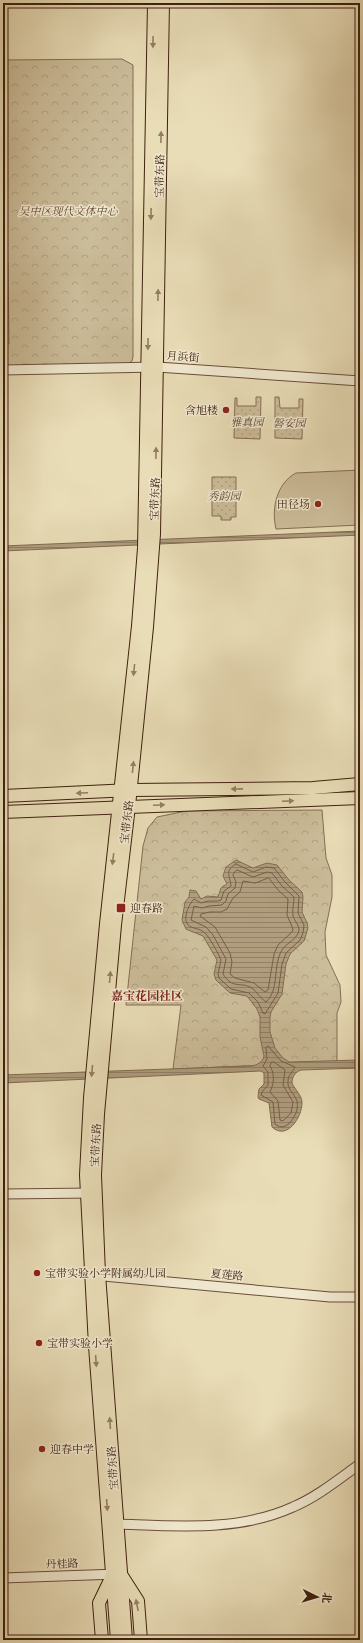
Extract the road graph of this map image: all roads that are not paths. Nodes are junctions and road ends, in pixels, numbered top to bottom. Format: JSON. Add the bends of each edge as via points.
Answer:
{"nodes":[{"id":1,"x":154,"y":3,"type":"edge"},
{"id":2,"x":163,"y":3,"type":"edge"},
{"id":3,"x":153,"y":367,"type":"junction"},
{"id":4,"x":3,"y":370,"type":"edge"},
{"id":5,"x":360,"y":381,"type":"edge"},
{"id":6,"x":360,"y":784,"type":"edge"},
{"id":7,"x":126,"y":790,"type":"junction"},
{"id":8,"x":3,"y":796,"type":"edge"},
{"id":9,"x":360,"y":798,"type":"edge"},
{"id":10,"x":124,"y":806,"type":"junction"},
{"id":11,"x":3,"y":812,"type":"edge"},
{"id":12,"x":90,"y":1193,"type":"junction"},
{"id":13,"x":3,"y":1194,"type":"edge"},
{"id":14,"x":95,"y":1275,"type":"junction"},
{"id":15,"x":360,"y":1297,"type":"edge"},
{"id":16,"x":360,"y":1464,"type":"edge"},
{"id":17,"x":118,"y":1524,"type":"junction"},
{"id":18,"x":117,"y":1574,"type":"junction"},
{"id":19,"x":3,"y":1578,"type":"edge"},
{"id":20,"x":102,"y":1640,"type":"edge"},
{"id":21,"x":117,"y":1640,"type":"edge"},
{"id":22,"x":126,"y":1640,"type":"edge"},
{"id":23,"x":141,"y":1640,"type":"edge"}],
"edges":[{"from":1,"to":3,"type":"main road","name":"宝带东路","one_way":true},
{"from":3,"to":2,"type":"main road","name":"宝带东路","one_way":true},
{"from":3,"to":4,"type":"street","name":"月浜街"},
{"from":3,"to":5,"type":"street","name":"月浜街"},
{"from":3,"to":7,"type":"main road","name":"宝带东路","via":[[149,541],[138,626]]},
{"from":6,"to":7,"type":"main road","one_way":true,"via":[[305,788]]},
{"from":7,"to":8,"type":"main road","one_way":true},
{"from":7,"to":10,"type":"main road","name":"宝带东路"},
{"from":10,"to":9,"type":"main road","one_way":true},
{"from":10,"to":11,"type":"main road"},
{"from":10,"to":12,"type":"main road","name":"宝带东路","via":[[106,924]]},
{"from":12,"to":13,"type":"street"},
{"from":12,"to":14,"type":"main road","name":"宝带东路"},
{"from":14,"to":15,"type":"street","name":"夏莲路","via":[[330,1297]]},
{"from":17,"to":14,"type":"main road","name":"宝带东路","one_way":true},
{"from":14,"to":18,"type":"main road","name":"宝带东路","one_way":true},
{"from":16,"to":17,"type":"street","via":[[294,1507],[265,1518],[223,1525]]},
{"from":17,"to":18,"type":"main road","name":"宝带东路"},
{"from":18,"to":19,"type":"street","name":"丹桂路"},
{"from":18,"to":20,"type":"main road","via":[[99,1603]]},
{"from":18,"to":21,"type":"main road","name":"宝带东路"},
{"from":18,"to":22,"type":"main road","name":"宝带东路"},
{"from":23,"to":18,"type":"main road","one_way":true,"via":[[138,1601]]}]}
